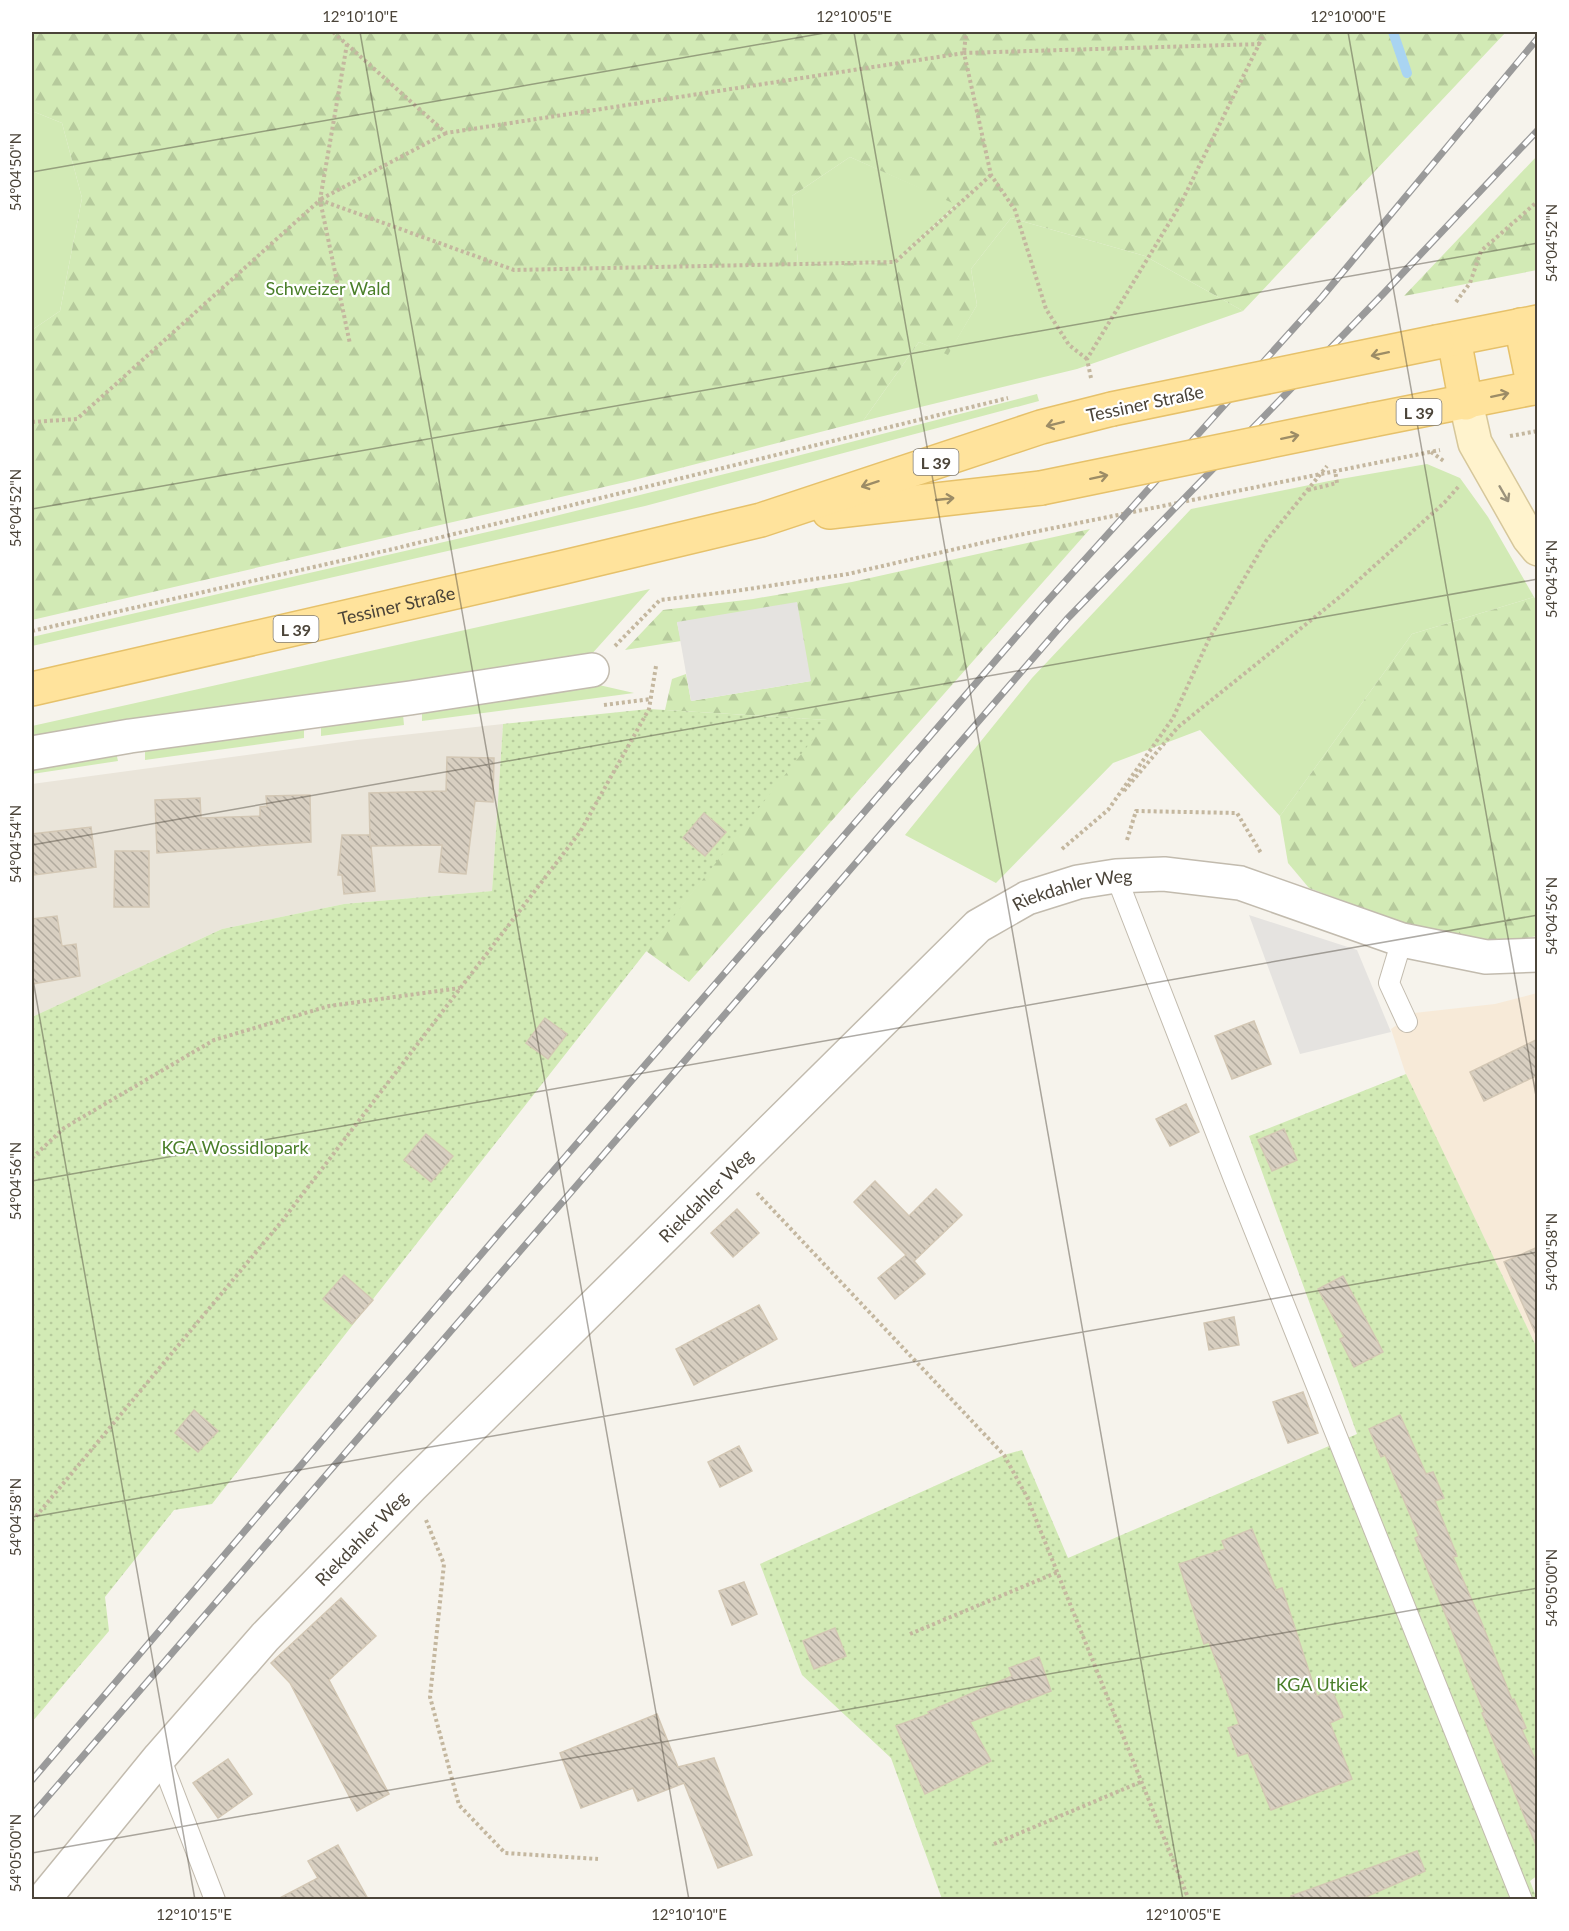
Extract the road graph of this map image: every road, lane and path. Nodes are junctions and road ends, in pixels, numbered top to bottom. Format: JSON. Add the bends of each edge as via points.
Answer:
{"nodes":[{"id":1,"x":333,"y":32,"type":"edge"},
{"id":2,"x":966,"y":32,"type":"edge"},
{"id":3,"x":1265,"y":32,"type":"edge"},
{"id":4,"x":347,"y":44,"type":"junction"},
{"id":5,"x":1261,"y":44,"type":"junction"},
{"id":6,"x":964,"y":53,"type":"junction"},
{"id":7,"x":446,"y":134,"type":"junction"},
{"id":8,"x":991,"y":175,"type":"junction"},
{"id":9,"x":320,"y":200,"type":"junction"},
{"id":10,"x":1538,"y":201,"type":"edge"},
{"id":11,"x":1470,"y":283,"type":"dead end"},
{"id":12,"x":1529,"y":323,"type":"edge"},
{"id":13,"x":1446,"y":340,"type":"junction"},
{"id":14,"x":350,"y":344,"type":"dead end"},
{"id":15,"x":1087,"y":359,"type":"junction"},
{"id":16,"x":1080,"y":381,"type":"dead end"},
{"id":17,"x":1536,"y":394,"type":"edge"},
{"id":18,"x":1010,"y":398,"type":"dead end"},
{"id":19,"x":1466,"y":402,"type":"junction"},
{"id":20,"x":32,"y":422,"type":"edge"},
{"id":21,"x":1430,"y":452,"type":"dead end"},
{"id":22,"x":1335,"y":470,"type":"junction"},
{"id":23,"x":1460,"y":486,"type":"dead end"},
{"id":24,"x":761,"y":520,"type":"junction"},
{"id":25,"x":1538,"y":549,"type":"edge"},
{"id":26,"x":32,"y":631,"type":"edge"},
{"id":27,"x":656,"y":666,"type":"dead end"},
{"id":28,"x":592,"y":670,"type":"joint"},
{"id":29,"x":32,"y":689,"type":"edge"},
{"id":30,"x":32,"y":753,"type":"edge"},
{"id":31,"x":1108,"y":810,"type":"junction"},
{"id":32,"x":1056,"y":855,"type":"dead end"},
{"id":33,"x":1116,"y":876,"type":"junction"},
{"id":34,"x":1289,"y":900,"type":"junction"},
{"id":35,"x":1402,"y":940,"type":"junction"},
{"id":36,"x":1538,"y":955,"type":"edge"},
{"id":37,"x":460,"y":988,"type":"junction"},
{"id":38,"x":1407,"y":1022,"type":"dead end"},
{"id":39,"x":32,"y":1158,"type":"edge"},
{"id":40,"x":733,"y":1167,"type":"junction"},
{"id":41,"x":412,"y":1486,"type":"junction"},
{"id":42,"x":32,"y":1521,"type":"edge"},
{"id":43,"x":1058,"y":1572,"type":"junction"},
{"id":44,"x":910,"y":1634,"type":"dead end"},
{"id":45,"x":160,"y":1757,"type":"junction"},
{"id":46,"x":1143,"y":1781,"type":"junction"},
{"id":47,"x":994,"y":1844,"type":"dead end"},
{"id":48,"x":597,"y":1859,"type":"dead end"},
{"id":49,"x":43,"y":1899,"type":"edge"},
{"id":50,"x":215,"y":1899,"type":"edge"},
{"id":51,"x":1189,"y":1899,"type":"edge"},
{"id":52,"x":1522,"y":1899,"type":"edge"}],
"edges":[{"from":1,"to":4,"type":"path"},
{"from":2,"to":6,"type":"path"},
{"from":3,"to":5,"type":"path"},
{"from":4,"to":7,"type":"path"},
{"from":4,"to":9,"type":"path"},
{"from":5,"to":6,"type":"path"},
{"from":5,"to":15,"type":"path","via":[[1180,205]]},
{"from":6,"to":7,"type":"path"},
{"from":6,"to":8,"type":"path"},
{"from":7,"to":9,"type":"path"},
{"from":8,"to":9,"type":"path","via":[[895,262],[514,270]]},
{"from":8,"to":15,"type":"path","via":[[1015,210],[1046,309],[1069,345]]},
{"from":9,"to":14,"type":"path"},
{"from":9,"to":20,"type":"path","via":[[77,419]]},
{"from":10,"to":11,"type":"path","via":[[1481,251]]},
{"from":12,"to":13,"type":"main road","name":"Tessiner Straße","number":"L 39"},
{"from":12,"to":17,"type":"main road"},
{"from":13,"to":19,"type":"main road"},
{"from":13,"to":24,"type":"main road","name":"Tessiner Straße","number":"L 39","one_way":true,"bridge":true,"via":[[1041,427]]},
{"from":15,"to":16,"type":"path","via":[[1091,378]]},
{"from":19,"to":17,"type":"main road","name":"Tessiner Straße","number":"L 39","one_way":true},
{"from":18,"to":26,"type":"path","via":[[393,549]]},
{"from":24,"to":19,"type":"main road","name":"Tessiner Straße","number":"L 39","one_way":true,"bridge":true,"via":[[1041,488]]},
{"from":19,"to":25,"type":"main road","one_way":true,"via":[[1474,443]]},
{"from":21,"to":22,"type":"path"},
{"from":22,"to":28,"type":"path","via":[[848,574],[660,600]]},
{"from":22,"to":31,"type":"path","via":[[1337,483],[1308,490],[1266,541],[1209,639],[1173,717]]},
{"from":23,"to":31,"type":"path","via":[[1341,596],[1178,727]]},
{"from":24,"to":29,"type":"main road","name":"Tessiner Straße","number":"L 39"},
{"from":27,"to":37,"type":"path","via":[[649,709],[580,832]]},
{"from":28,"to":30,"type":"street"},
{"from":31,"to":32,"type":"path"},
{"from":33,"to":34,"type":"street","name":"Riekdahler Weg","via":[[1164,874],[1206,878],[1240,883]]},
{"from":33,"to":34,"type":"path","via":[[1136,810],[1237,813]]},
{"from":33,"to":40,"type":"street","name":"Riekdahler Weg","via":[[1078,882],[1027,898],[978,926]]},
{"from":33,"to":52,"type":"lane"},
{"from":34,"to":35,"type":"street","name":"Riekdahler Weg"},
{"from":35,"to":36,"type":"street","name":"Riekdahler Weg","via":[[1486,957]]},
{"from":35,"to":38,"type":"lane","via":[[1389,983]]},
{"from":37,"to":39,"type":"path","via":[[329,1006],[214,1040],[64,1128]]},
{"from":37,"to":42,"type":"path","via":[[282,1221]]},
{"from":40,"to":41,"type":"street","name":"Riekdahler Weg"},
{"from":40,"to":43,"type":"path","via":[[1004,1455],[1027,1497]]},
{"from":41,"to":45,"type":"street","name":"Riekdahler Weg","via":[[265,1637]]},
{"from":41,"to":48,"type":"path","via":[[444,1564],[429,1697],[459,1805],[505,1853]]},
{"from":43,"to":44,"type":"path"},
{"from":43,"to":46,"type":"path"},
{"from":45,"to":49,"type":"street","name":"Riekdahler Weg"},
{"from":45,"to":50,"type":"lane"},
{"from":46,"to":47,"type":"path"},
{"from":46,"to":51,"type":"path"}]}
